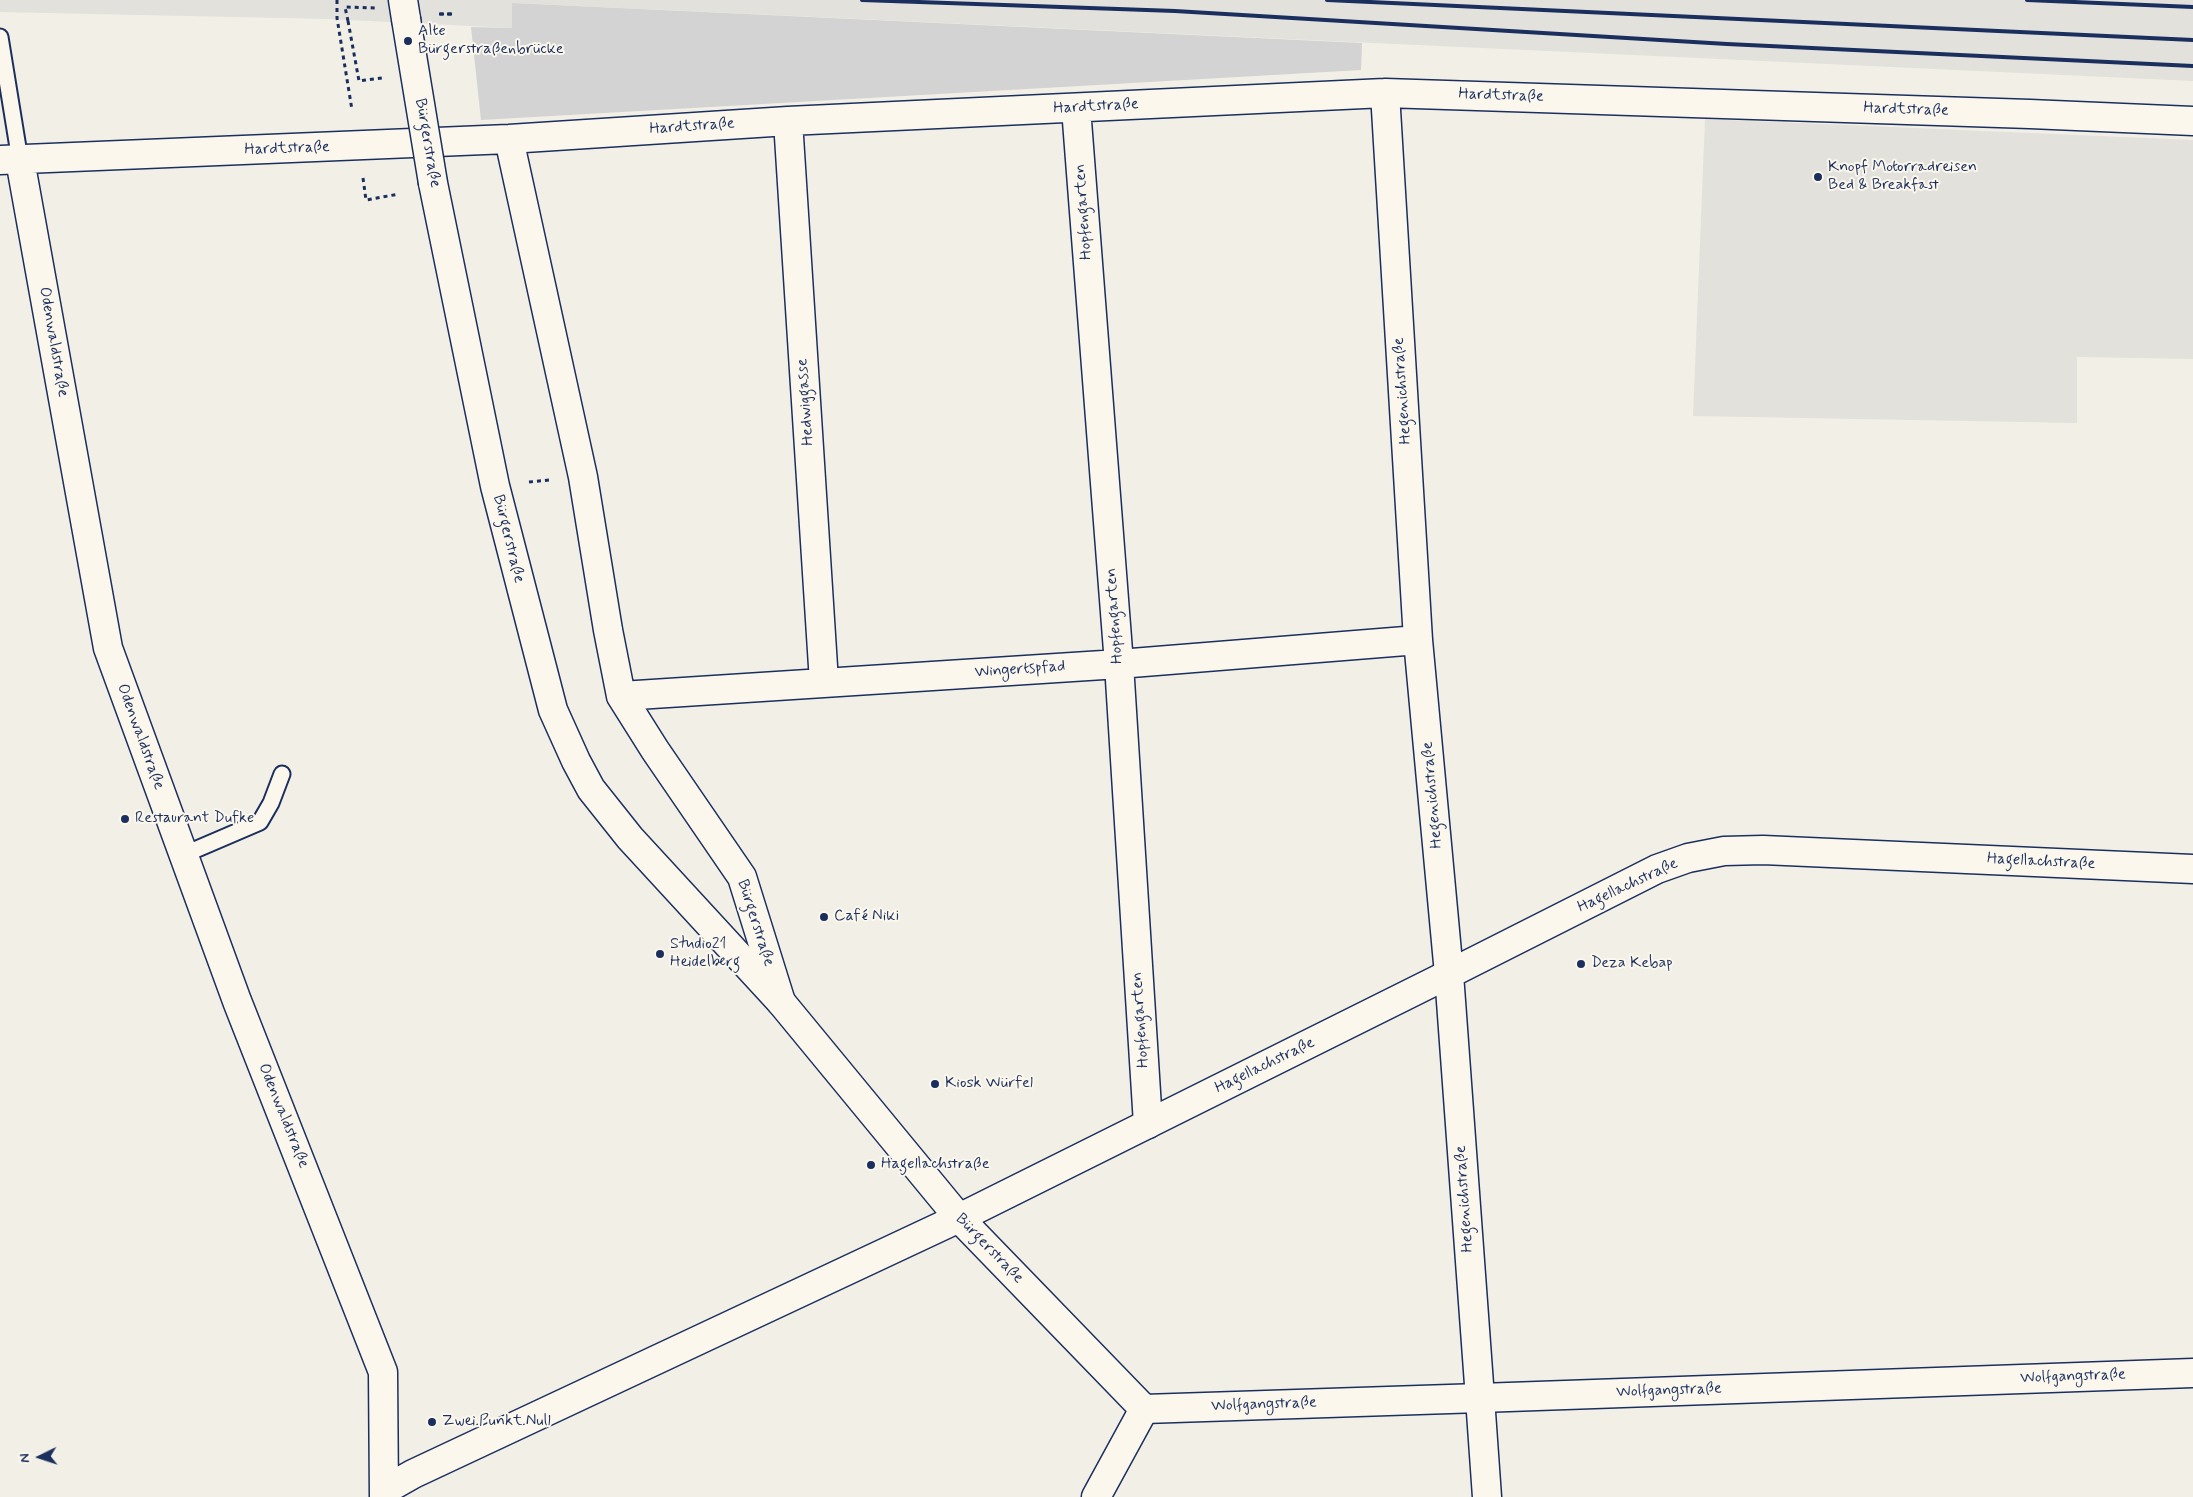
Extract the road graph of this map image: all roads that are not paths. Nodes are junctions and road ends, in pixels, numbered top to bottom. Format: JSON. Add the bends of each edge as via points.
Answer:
{"nodes":[{"id":1,"x":403,"y":0,"type":"edge"},
{"id":2,"x":0,"y":37,"type":"edge"},
{"id":3,"x":1385,"y":93,"type":"junction"},
{"id":4,"x":1076,"y":108,"type":"junction"},
{"id":5,"x":788,"y":121,"type":"junction"},
{"id":6,"x":2193,"y":121,"type":"edge"},
{"id":7,"x":509,"y":139,"type":"junction"},
{"id":8,"x":10,"y":160,"type":"edge"},
{"id":9,"x":1418,"y":640,"type":"junction"},
{"id":10,"x":1119,"y":664,"type":"junction"},
{"id":11,"x":824,"y":682,"type":"junction"},
{"id":12,"x":621,"y":696,"type":"junction"},
{"id":13,"x":282,"y":774,"type":"dead end"},
{"id":14,"x":183,"y":855,"type":"junction"},
{"id":15,"x":2193,"y":869,"type":"edge"},
{"id":16,"x":1449,"y":974,"type":"junction"},
{"id":17,"x":781,"y":1002,"type":"junction"},
{"id":18,"x":1148,"y":1124,"type":"junction"},
{"id":19,"x":959,"y":1218,"type":"junction"},
{"id":20,"x":2193,"y":1372,"type":"edge"},
{"id":21,"x":1480,"y":1398,"type":"junction"},
{"id":22,"x":1144,"y":1409,"type":"junction"},
{"id":23,"x":385,"y":1494,"type":"edge"},
{"id":24,"x":1096,"y":1497,"type":"edge"},
{"id":25,"x":1487,"y":1497,"type":"edge"}],
"edges":[{"from":1,"to":17,"type":"street","name":"Bürgerstraße","bridge":true,"via":[[433,183],[495,486],[553,710],[591,789],[630,838]]},
{"from":2,"to":8,"type":"lane","name":"Odenwaldstraße"},
{"from":3,"to":4,"type":"street","name":"Hardtstraße"},
{"from":3,"to":6,"type":"street","name":"Hardtstraße"},
{"from":3,"to":9,"type":"street","name":"Hegenichstraße"},
{"from":4,"to":5,"type":"street","name":"Hardtstraße"},
{"from":4,"to":10,"type":"street","name":"Hopfengarten"},
{"from":5,"to":7,"type":"street","name":"Hardtstraße"},
{"from":5,"to":11,"type":"street","name":"Hedwiggasse"},
{"from":7,"to":8,"type":"street","name":"Hardtstraße"},
{"from":7,"to":12,"type":"street","name":"Bürgerstraße","via":[[583,477]]},
{"from":8,"to":14,"type":"street","name":"Odenwaldstraße","via":[[108,648]]},
{"from":9,"to":10,"type":"street","name":"Wingertspfad"},
{"from":9,"to":16,"type":"street","name":"Hegenichstraße"},
{"from":10,"to":11,"type":"street","name":"Wingertspfad"},
{"from":10,"to":18,"type":"street","name":"Hopfengarten"},
{"from":11,"to":12,"type":"street","name":"Wingertspfad"},
{"from":12,"to":17,"type":"street","name":"Bürgerstraße","via":[[742,877]]},
{"from":13,"to":14,"type":"lane","via":[[260,822]]},
{"from":14,"to":23,"type":"street","name":"Odenwaldstraße","via":[[237,1002],[383,1372]]},
{"from":15,"to":16,"type":"street","name":"Hagellachstraße","via":[[1773,850],[1724,851],[1688,858],[1657,869]]},
{"from":16,"to":18,"type":"street","name":"Hagellachstraße"},
{"from":16,"to":21,"type":"street","name":"Hegenichstraße"},
{"from":17,"to":19,"type":"street","name":"Bürgerstraße"},
{"from":18,"to":19,"type":"street","name":"Hagellachstraße"},
{"from":19,"to":22,"type":"street","name":"Bürgerstraße"},
{"from":19,"to":23,"type":"street","name":"Hagellachstraße","via":[[422,1469]]},
{"from":20,"to":21,"type":"street","name":"Wolfgangstraße"},
{"from":21,"to":22,"type":"street","name":"Wolfgangstraße"},
{"from":21,"to":25,"type":"street","name":"Hegenichstraße"},
{"from":22,"to":24,"type":"street"}]}
